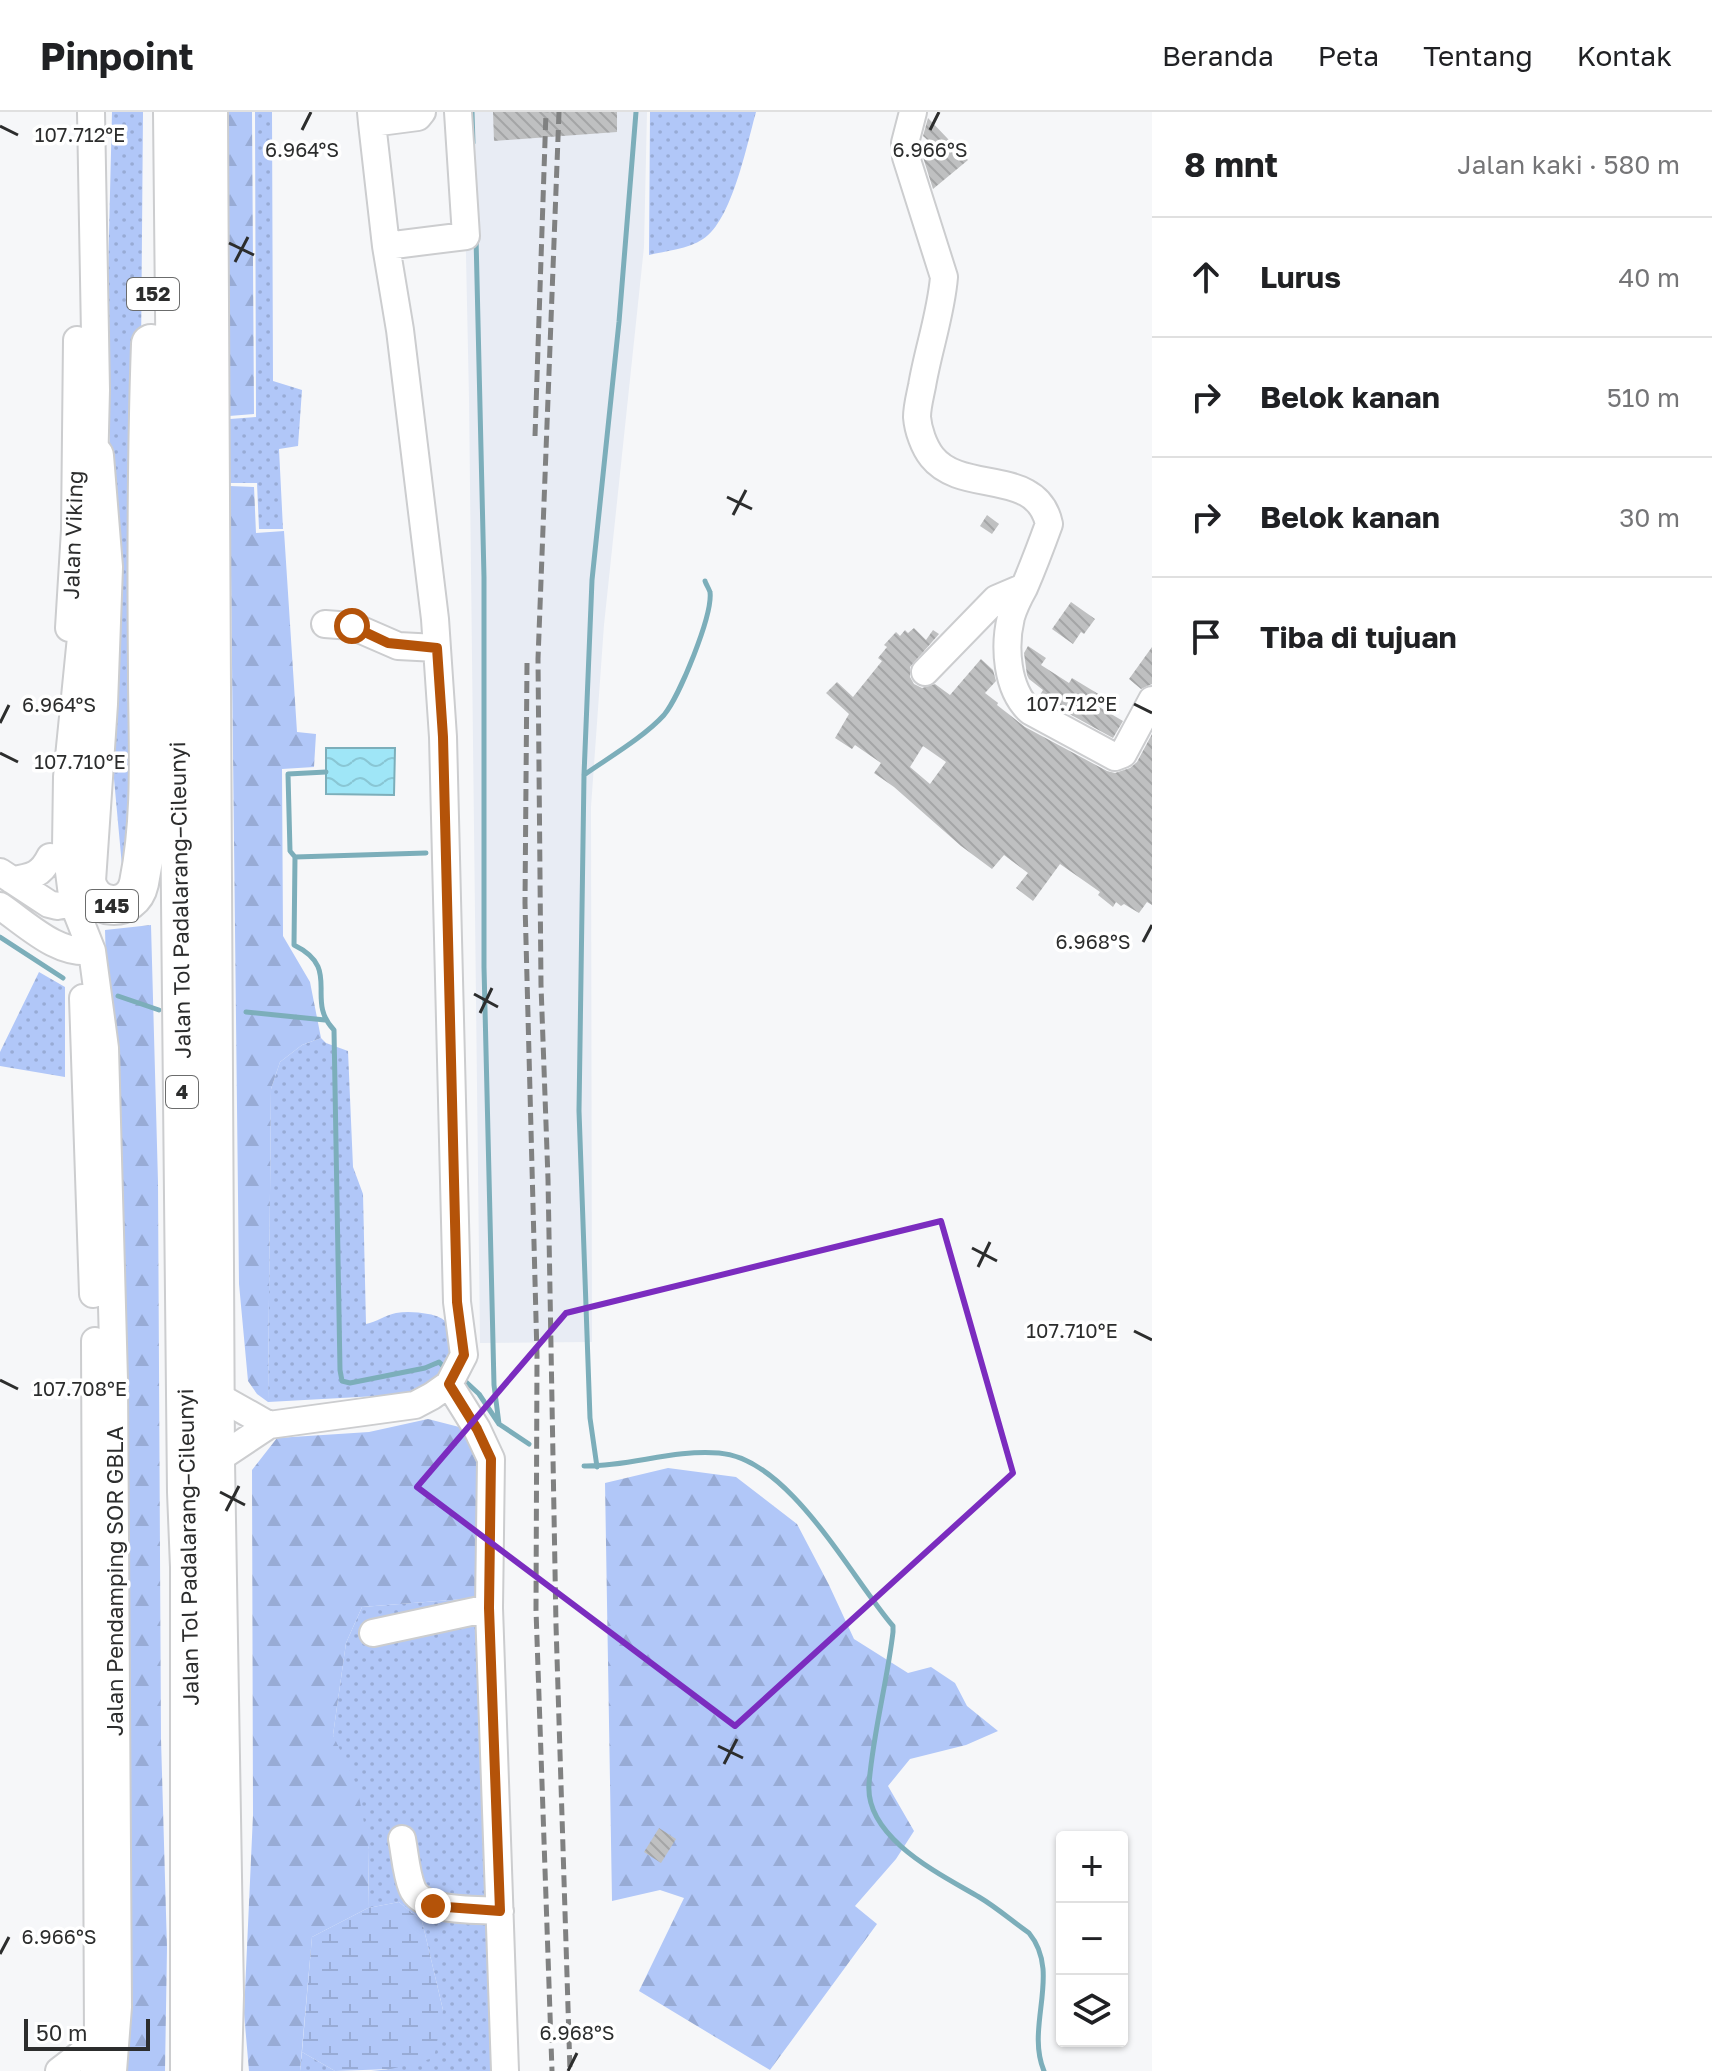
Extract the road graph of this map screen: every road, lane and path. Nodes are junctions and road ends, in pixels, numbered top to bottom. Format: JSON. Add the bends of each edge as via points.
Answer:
{"nodes":[{"id":1,"x":74,"y":112,"type":"edge"},
{"id":2,"x":91,"y":112,"type":"edge"},
{"id":3,"x":422,"y":112,"type":"edge"},
{"id":4,"x":458,"y":112,"type":"edge"},
{"id":5,"x":913,"y":112,"type":"edge"},
{"id":6,"x":372,"y":117,"type":"edge"},
{"id":7,"x":191,"y":123,"type":"edge"},
{"id":8,"x":386,"y":246,"type":"junction"},
{"id":9,"x":94,"y":456,"type":"junction"},
{"id":10,"x":148,"y":457,"type":"joint"},
{"id":11,"x":1024,"y":587,"type":"junction"},
{"id":12,"x":325,"y":624,"type":"dead end"},
{"id":13,"x":437,"y":648,"type":"junction"},
{"id":14,"x":925,"y":672,"type":"dead end"},
{"id":15,"x":1152,"y":700,"type":"edge"},
{"id":16,"x":50,"y":857,"type":"junction"},
{"id":17,"x":6,"y":876,"type":"edge"},
{"id":18,"x":65,"y":905,"type":"junction"},
{"id":19,"x":0,"y":906,"type":"edge"},
{"id":20,"x":84,"y":952,"type":"junction"},
{"id":21,"x":449,"y":1384,"type":"junction"},
{"id":22,"x":214,"y":1394,"type":"junction"},
{"id":23,"x":269,"y":1425,"type":"junction"},
{"id":24,"x":215,"y":1461,"type":"junction"},
{"id":25,"x":489,"y":1608,"type":"junction"},
{"id":26,"x":373,"y":1633,"type":"dead end"},
{"id":27,"x":402,"y":1839,"type":"dead end"},
{"id":28,"x":500,"y":1911,"type":"junction"},
{"id":29,"x":107,"y":2042,"type":"junction"},
{"id":30,"x":59,"y":2071,"type":"edge"},
{"id":31,"x":94,"y":2071,"type":"edge"},
{"id":32,"x":113,"y":2071,"type":"edge"},
{"id":33,"x":190,"y":2071,"type":"edge"},
{"id":34,"x":222,"y":2071,"type":"edge"},
{"id":35,"x":505,"y":2071,"type":"edge"}],
"edges":[{"from":1,"to":16,"type":"street","name":"Jalan Viking","via":[[75,530]]},
{"from":2,"to":9,"type":"street","name":"Jalan Viking"},
{"from":3,"to":6,"type":"street","via":[[418,117]]},
{"from":4,"to":8,"type":"street","via":[[466,236]]},
{"from":5,"to":11,"type":"street","via":[[906,157],[944,277],[917,416],[921,438],[930,455],[950,472],[1012,485],[1040,504],[1049,524]]},
{"from":6,"to":8,"type":"street"},
{"from":7,"to":10,"type":"highway","number":"152","via":[[153,292]]},
{"from":7,"to":22,"type":"highway","name":"Jalan Tol Padalarang–Cileunyi","number":"4"},
{"from":7,"to":33,"type":"highway","name":"Jalan Tol Padalarang–Cileunyi","number":"4","via":[[181,960],[190,1567]]},
{"from":8,"to":13,"type":"street"},
{"from":9,"to":10,"type":"highway","number":"145","via":[[103,567],[86,881],[94,899],[112,906],[127,902],[137,890],[148,819]]},
{"from":9,"to":18,"type":"street","name":"Jalan Viking","via":[[65,797]]},
{"from":11,"to":14,"type":"street","via":[[996,599]]},
{"from":11,"to":15,"type":"street","via":[[1012,613],[1009,666],[1015,689],[1030,711],[1115,757],[1123,754]]},
{"from":12,"to":13,"type":"street","via":[[352,626],[398,646]]},
{"from":13,"to":21,"type":"street","via":[[457,1302],[464,1355]]},
{"from":16,"to":17,"type":"street","via":[[34,877]]},
{"from":16,"to":18,"type":"street","name":"Jalan Viking"},
{"from":17,"to":18,"type":"street"},
{"from":18,"to":20,"type":"street","name":"Jalan Viking"},
{"from":19,"to":20,"type":"street","via":[[62,948]]},
{"from":20,"to":29,"type":"street","name":"Jalan Pendamping SOR GBLA","via":[[105,1048],[114,1380]]},
{"from":21,"to":23,"type":"street","via":[[415,1405]]},
{"from":21,"to":25,"type":"street","via":[[491,1459]]},
{"from":22,"to":23,"type":"street"},
{"from":22,"to":24,"type":"highway","name":"Jalan Tol Padalarang–Cileunyi","number":"4"},
{"from":23,"to":24,"type":"street"},
{"from":24,"to":34,"type":"highway","name":"Jalan Tol Padalarang–Cileunyi","number":"4"},
{"from":25,"to":26,"type":"street"},
{"from":25,"to":28,"type":"street"},
{"from":27,"to":28,"type":"street","via":[[412,1890],[420,1899],[433,1906]]},
{"from":28,"to":35,"type":"street"},
{"from":29,"to":30,"type":"street"},
{"from":29,"to":31,"type":"street","name":"Jalan Pendamping SOR GBLA"},
{"from":29,"to":32,"type":"street","name":"Jalan Pendamping SOR GBLA"}]}
